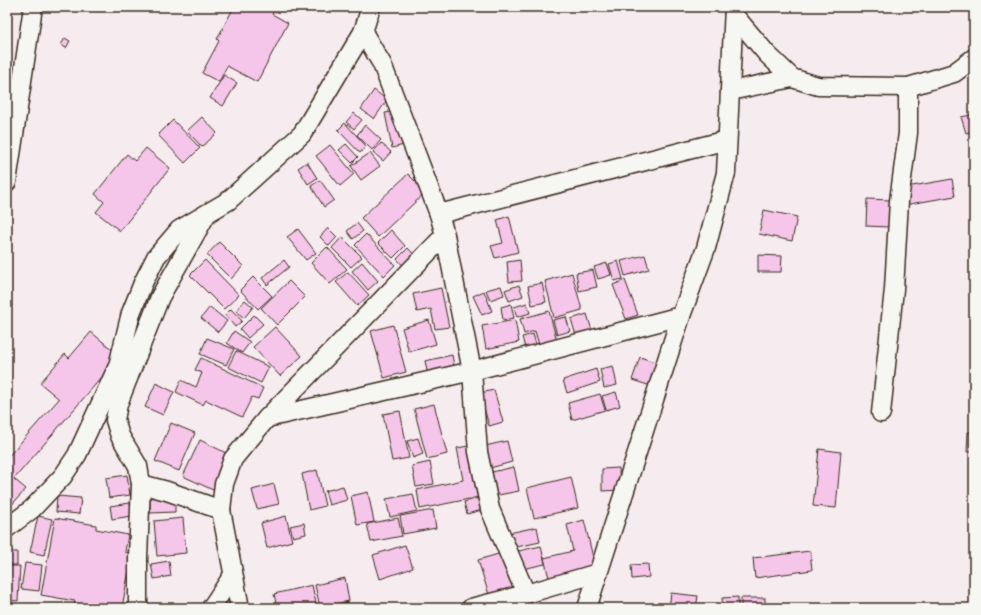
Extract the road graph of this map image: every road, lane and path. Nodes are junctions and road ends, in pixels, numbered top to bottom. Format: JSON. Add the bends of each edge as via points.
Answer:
{"nodes":[{"id":1,"x":33,"y":7,"type":"edge"},
{"id":2,"x":371,"y":7,"type":"edge"},
{"id":3,"x":734,"y":11,"type":"edge"},
{"id":4,"x":363,"y":32,"type":"junction"},
{"id":5,"x":974,"y":58,"type":"edge"},
{"id":6,"x":792,"y":78,"type":"junction"},
{"id":7,"x":908,"y":87,"type":"junction"},
{"id":8,"x":730,"y":91,"type":"junction"},
{"id":9,"x":727,"y":140,"type":"junction"},
{"id":10,"x":10,"y":141,"type":"edge"},
{"id":11,"x":7,"y":182,"type":"edge"},
{"id":12,"x":439,"y":214,"type":"junction"},
{"id":13,"x":207,"y":215,"type":"junction"},
{"id":14,"x":445,"y":235,"type":"junction"},
{"id":15,"x":681,"y":316,"type":"junction"},
{"id":16,"x":472,"y":370,"type":"junction"},
{"id":17,"x":881,"y":413,"type":"dead end"},
{"id":18,"x":266,"y":418,"type":"junction"},
{"id":19,"x":141,"y":484,"type":"junction"},
{"id":20,"x":221,"y":510,"type":"junction"},
{"id":21,"x":7,"y":528,"type":"edge"},
{"id":22,"x":598,"y":573,"type":"junction"},
{"id":23,"x":233,"y":575,"type":"junction"},
{"id":24,"x":526,"y":594,"type":"junction"},
{"id":25,"x":138,"y":608,"type":"edge"},
{"id":26,"x":211,"y":608,"type":"edge"},
{"id":27,"x":240,"y":608,"type":"edge"},
{"id":28,"x":471,"y":608,"type":"edge"},
{"id":29,"x":587,"y":608,"type":"edge"}],
"edges":[{"from":1,"to":10,"type":"street"},
{"from":2,"to":4,"type":"street"},
{"from":3,"to":6,"type":"street","via":[[767,54]]},
{"from":3,"to":8,"type":"street"},
{"from":4,"to":12,"type":"street","via":[[382,64]]},
{"from":4,"to":13,"type":"street","via":[[302,134],[228,201]]},
{"from":5,"to":7,"type":"street","via":[[954,73]]},
{"from":6,"to":7,"type":"street","via":[[818,86]]},
{"from":6,"to":8,"type":"street"},
{"from":7,"to":17,"type":"street","via":[[908,133],[899,201],[894,289]]},
{"from":8,"to":9,"type":"street"},
{"from":9,"to":12,"type":"street"},
{"from":9,"to":15,"type":"street","via":[[726,173],[708,240]]},
{"from":10,"to":11,"type":"street"},
{"from":12,"to":14,"type":"street"},
{"from":13,"to":19,"type":"street","via":[[160,297],[118,404],[115,420],[120,436],[138,466]]},
{"from":13,"to":21,"type":"street","via":[[179,230],[156,257],[131,313],[118,366],[77,455],[63,476],[32,508]]},
{"from":14,"to":16,"type":"street"},
{"from":14,"to":18,"type":"street"},
{"from":15,"to":16,"type":"street"},
{"from":15,"to":22,"type":"street"},
{"from":16,"to":18,"type":"street"},
{"from":16,"to":24,"type":"street","via":[[478,452],[490,508]]},
{"from":18,"to":20,"type":"street","via":[[233,459],[224,484]]},
{"from":19,"to":20,"type":"street"},
{"from":19,"to":25,"type":"street"},
{"from":20,"to":23,"type":"street"},
{"from":22,"to":24,"type":"street"},
{"from":22,"to":29,"type":"street"},
{"from":23,"to":26,"type":"street"},
{"from":23,"to":27,"type":"street"},
{"from":24,"to":28,"type":"street"}]}
